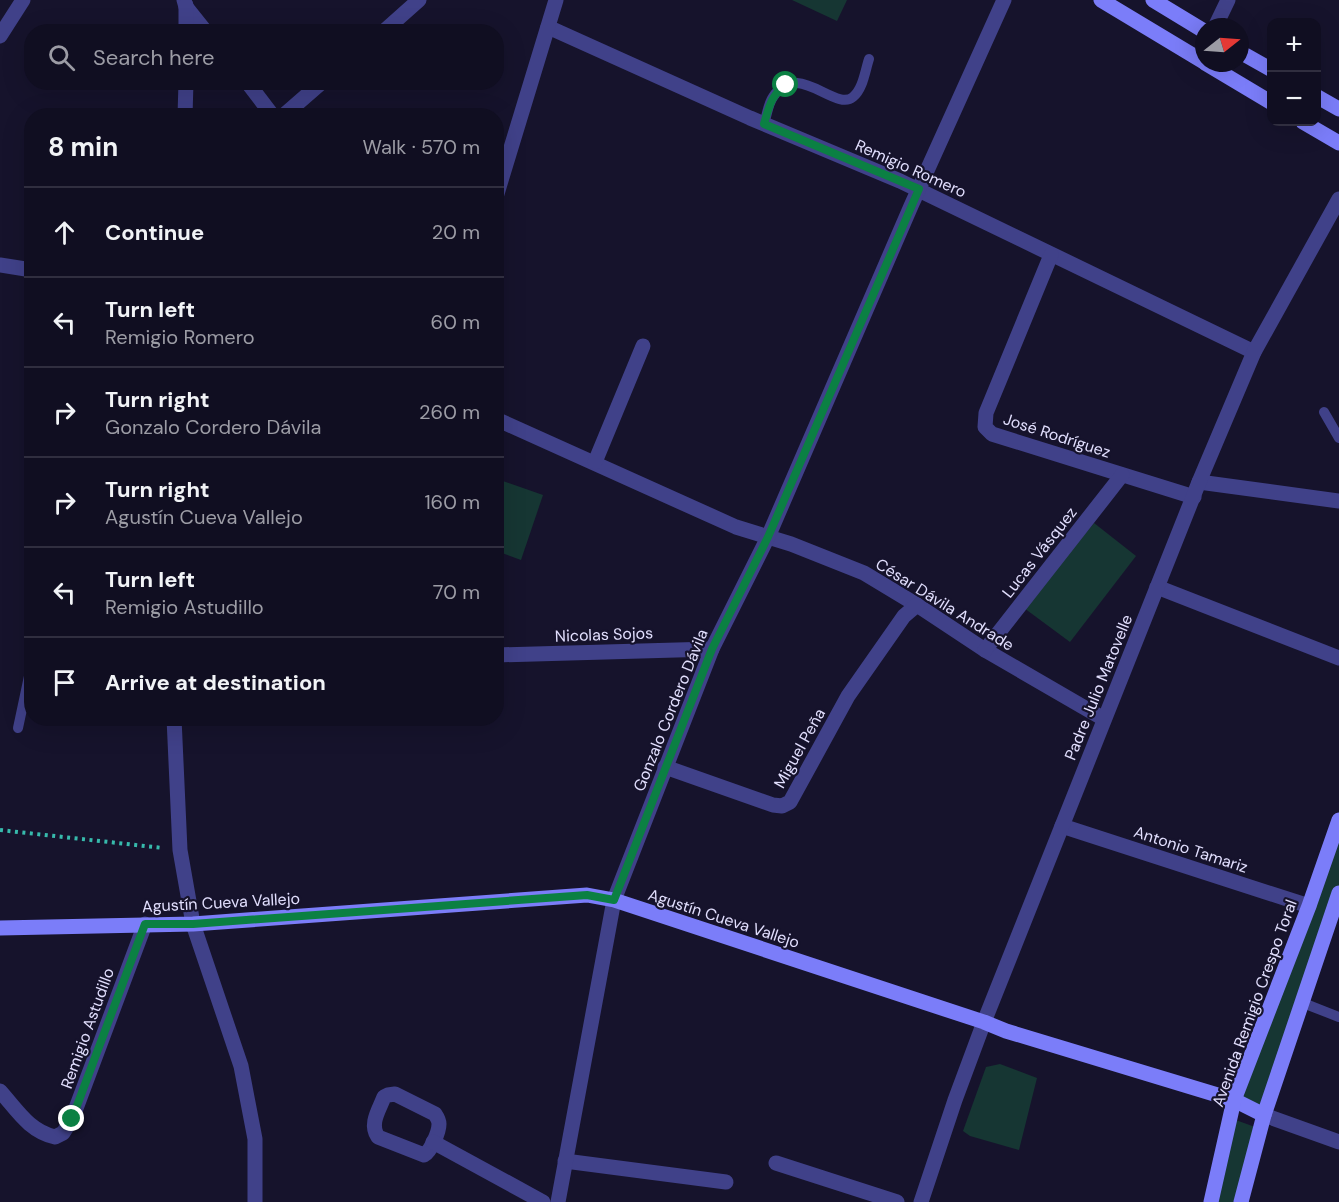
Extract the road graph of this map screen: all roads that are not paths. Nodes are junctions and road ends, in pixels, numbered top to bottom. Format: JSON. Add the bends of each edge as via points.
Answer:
{"nodes":[{"id":1,"x":23,"y":0,"type":"edge"},
{"id":2,"x":419,"y":0,"type":"edge"},
{"id":3,"x":556,"y":0,"type":"edge"},
{"id":4,"x":1004,"y":0,"type":"edge"},
{"id":5,"x":1101,"y":0,"type":"edge"},
{"id":6,"x":1153,"y":0,"type":"edge"},
{"id":7,"x":1228,"y":0,"type":"edge"},
{"id":8,"x":185,"y":2,"type":"edge"},
{"id":9,"x":1219,"y":18,"type":"edge"},
{"id":10,"x":186,"y":24,"type":"edge"},
{"id":11,"x":200,"y":24,"type":"edge"},
{"id":12,"x":391,"y":24,"type":"edge"},
{"id":13,"x":1195,"y":26,"type":"edge"},
{"id":14,"x":548,"y":27,"type":"junction"},
{"id":15,"x":0,"y":36,"type":"edge"},
{"id":16,"x":1195,"y":53,"type":"edge"},
{"id":17,"x":1249,"y":57,"type":"edge"},
{"id":18,"x":869,"y":59,"type":"dead end"},
{"id":19,"x":1267,"y":67,"type":"edge"},
{"id":20,"x":1224,"y":72,"type":"edge"},
{"id":21,"x":186,"y":90,"type":"edge"},
{"id":22,"x":253,"y":90,"type":"edge"},
{"id":23,"x":313,"y":90,"type":"edge"},
{"id":24,"x":1321,"y":98,"type":"edge"},
{"id":25,"x":1267,"y":100,"type":"edge"},
{"id":26,"x":185,"y":108,"type":"edge"},
{"id":27,"x":267,"y":108,"type":"edge"},
{"id":28,"x":292,"y":108,"type":"edge"},
{"id":29,"x":1339,"y":109,"type":"edge"},
{"id":30,"x":764,"y":124,"type":"junction"},
{"id":31,"x":1310,"y":126,"type":"edge"},
{"id":32,"x":1339,"y":143,"type":"edge"},
{"id":33,"x":504,"y":171,"type":"edge"},
{"id":34,"x":919,"y":189,"type":"junction"},
{"id":35,"x":1339,"y":199,"type":"edge"},
{"id":36,"x":1051,"y":255,"type":"junction"},
{"id":37,"x":0,"y":265,"type":"edge"},
{"id":38,"x":24,"y":269,"type":"edge"},
{"id":39,"x":643,"y":346,"type":"dead end"},
{"id":40,"x":1254,"y":352,"type":"junction"},
{"id":41,"x":1324,"y":412,"type":"dead end"},
{"id":42,"x":504,"y":422,"type":"edge"},
{"id":43,"x":1339,"y":438,"type":"edge"},
{"id":44,"x":595,"y":462,"type":"junction"},
{"id":45,"x":1122,"y":475,"type":"junction"},
{"id":46,"x":1199,"y":482,"type":"junction"},
{"id":47,"x":1194,"y":498,"type":"junction"},
{"id":48,"x":1339,"y":501,"type":"edge"},
{"id":49,"x":768,"y":537,"type":"junction"},
{"id":50,"x":1157,"y":587,"type":"junction"},
{"id":51,"x":917,"y":605,"type":"junction"},
{"id":52,"x":712,"y":649,"type":"junction"},
{"id":53,"x":985,"y":651,"type":"junction"},
{"id":54,"x":504,"y":655,"type":"edge"},
{"id":55,"x":1339,"y":658,"type":"edge"},
{"id":56,"x":24,"y":700,"type":"edge"},
{"id":57,"x":1104,"y":719,"type":"junction"},
{"id":58,"x":174,"y":726,"type":"edge"},
{"id":59,"x":18,"y":728,"type":"dead end"},
{"id":60,"x":665,"y":767,"type":"junction"},
{"id":61,"x":1339,"y":820,"type":"edge"},
{"id":62,"x":1062,"y":826,"type":"junction"},
{"id":63,"x":1339,"y":893,"type":"edge"},
{"id":64,"x":614,"y":900,"type":"junction"},
{"id":65,"x":1309,"y":906,"type":"junction"},
{"id":66,"x":145,"y":924,"type":"junction"},
{"id":67,"x":193,"y":924,"type":"junction"},
{"id":68,"x":0,"y":928,"type":"edge"},
{"id":69,"x":1302,"y":1003,"type":"junction"},
{"id":70,"x":1339,"y":1017,"type":"edge"},
{"id":71,"x":984,"y":1022,"type":"junction"},
{"id":72,"x":0,"y":1091,"type":"edge"},
{"id":73,"x":1234,"y":1100,"type":"junction"},
{"id":74,"x":1264,"y":1115,"type":"junction"},
{"id":75,"x":433,"y":1142,"type":"junction"},
{"id":76,"x":1339,"y":1142,"type":"edge"},
{"id":77,"x":565,"y":1161,"type":"junction"},
{"id":78,"x":776,"y":1163,"type":"dead end"},
{"id":79,"x":726,"y":1182,"type":"dead end"},
{"id":80,"x":255,"y":1202,"type":"edge"},
{"id":81,"x":543,"y":1202,"type":"edge"},
{"id":82,"x":558,"y":1202,"type":"edge"},
{"id":83,"x":897,"y":1202,"type":"edge"},
{"id":84,"x":921,"y":1202,"type":"edge"},
{"id":85,"x":1211,"y":1202,"type":"edge"},
{"id":86,"x":1241,"y":1202,"type":"edge"}],
"edges":[{"from":1,"to":15,"type":"street"},
{"from":2,"to":12,"type":"street"},
{"from":3,"to":14,"type":"street"},
{"from":4,"to":34,"type":"street","name":"Gonzalo Cordero Dávila"},
{"from":5,"to":16,"type":"street"},
{"from":6,"to":13,"type":"street"},
{"from":7,"to":9,"type":"street"},
{"from":8,"to":10,"type":"street"},
{"from":8,"to":11,"type":"street"},
{"from":14,"to":30,"type":"street","name":"Remigio Romero"},
{"from":14,"to":33,"type":"street"},
{"from":17,"to":19,"type":"street"},
{"from":18,"to":30,"type":"lane","via":[[861,86],[853,97],[838,99],[797,82],[786,85],[771,99]]},
{"from":20,"to":25,"type":"street"},
{"from":21,"to":26,"type":"street"},
{"from":22,"to":27,"type":"street"},
{"from":23,"to":28,"type":"street"},
{"from":24,"to":29,"type":"street"},
{"from":30,"to":34,"type":"street","name":"Remigio Romero"},
{"from":31,"to":32,"type":"street"},
{"from":34,"to":36,"type":"street","name":"Remigio Romero"},
{"from":34,"to":49,"type":"street","name":"Gonzalo Cordero Dávila"},
{"from":35,"to":40,"type":"street","name":"Padre Julio Matovelle"},
{"from":36,"to":40,"type":"street","name":"Remigio Romero"},
{"from":36,"to":45,"type":"street","name":"José Rodríguez","via":[[986,413],[985,427],[992,434]]},
{"from":37,"to":38,"type":"street"},
{"from":39,"to":44,"type":"street"},
{"from":40,"to":46,"type":"street","name":"Padre Julio Matovelle"},
{"from":41,"to":43,"type":"lane"},
{"from":42,"to":44,"type":"street","name":"César Dávila Andrade"},
{"from":44,"to":49,"type":"street","name":"César Dávila Andrade","via":[[736,527]]},
{"from":45,"to":47,"type":"street","name":"José Rodríguez"},
{"from":45,"to":53,"type":"street","name":"Lucas Vásquez"},
{"from":46,"to":47,"type":"street","name":"Padre Julio Matovelle"},
{"from":46,"to":48,"type":"street"},
{"from":47,"to":50,"type":"street","name":"Padre Julio Matovelle"},
{"from":49,"to":51,"type":"street","name":"César Dávila Andrade","via":[[864,573]]},
{"from":49,"to":52,"type":"street","name":"Gonzalo Cordero Dávila"},
{"from":50,"to":55,"type":"street"},
{"from":50,"to":57,"type":"street","name":"Padre Julio Matovelle"},
{"from":51,"to":53,"type":"street","name":"César Dávila Andrade"},
{"from":51,"to":60,"type":"street","name":"Miguel Peña","via":[[904,616],[848,696],[790,802],[773,805]]},
{"from":52,"to":54,"type":"street","name":"Nicolas Sojos"},
{"from":52,"to":60,"type":"street","name":"Gonzalo Cordero Dávila"},
{"from":53,"to":57,"type":"street","name":"César Dávila Andrade"},
{"from":56,"to":59,"type":"lane"},
{"from":57,"to":62,"type":"street","name":"Padre Julio Matovelle"},
{"from":58,"to":67,"type":"street","via":[[180,850]]},
{"from":60,"to":64,"type":"street","name":"Gonzalo Cordero Dávila"},
{"from":61,"to":65,"type":"street","name":"Avenida Remigio Crespo Toral"},
{"from":62,"to":65,"type":"street","name":"Antonio Tamariz"},
{"from":62,"to":71,"type":"street","name":"Padre Julio Matovelle"},
{"from":63,"to":69,"type":"street"},
{"from":64,"to":67,"type":"street","name":"Agustín Cueva Vallejo","via":[[587,895]]},
{"from":64,"to":71,"type":"street","name":"Agustín Cueva Vallejo"},
{"from":64,"to":77,"type":"street","name":"Gonzalo Cordero Dávila"},
{"from":65,"to":73,"type":"street","name":"Avenida Remigio Crespo Toral"},
{"from":66,"to":67,"type":"street","name":"Agustín Cueva Vallejo"},
{"from":66,"to":68,"type":"street","name":"Agustín Cueva Vallejo"},
{"from":66,"to":72,"type":"street","name":"Remigio Astudillo","via":[[72,1119],[63,1132],[55,1137],[32,1127]]},
{"from":67,"to":80,"type":"street","via":[[241,1066],[255,1139]]},
{"from":69,"to":70,"type":"lane"},
{"from":69,"to":74,"type":"street"},
{"from":71,"to":73,"type":"street","name":"Agustín Cueva Vallejo"},
{"from":71,"to":84,"type":"street","name":"Padre Julio Matovelle"},
{"from":73,"to":74,"type":"street","name":"Agustín Cueva Vallejo"},
{"from":73,"to":85,"type":"street","name":"Avenida Remigio Crespo Toral"},
{"from":74,"to":76,"type":"street","name":"Agustín Cueva Vallejo"},
{"from":74,"to":86,"type":"street"},
{"from":75,"to":75,"type":"street","via":[[424,1155],[378,1137],[373,1125],[384,1097],[395,1094],[435,1114],[439,1124]]},
{"from":75,"to":81,"type":"street"},
{"from":77,"to":79,"type":"street"},
{"from":77,"to":82,"type":"street","name":"Gonzalo Cordero Dávila"},
{"from":78,"to":83,"type":"street"}]}
